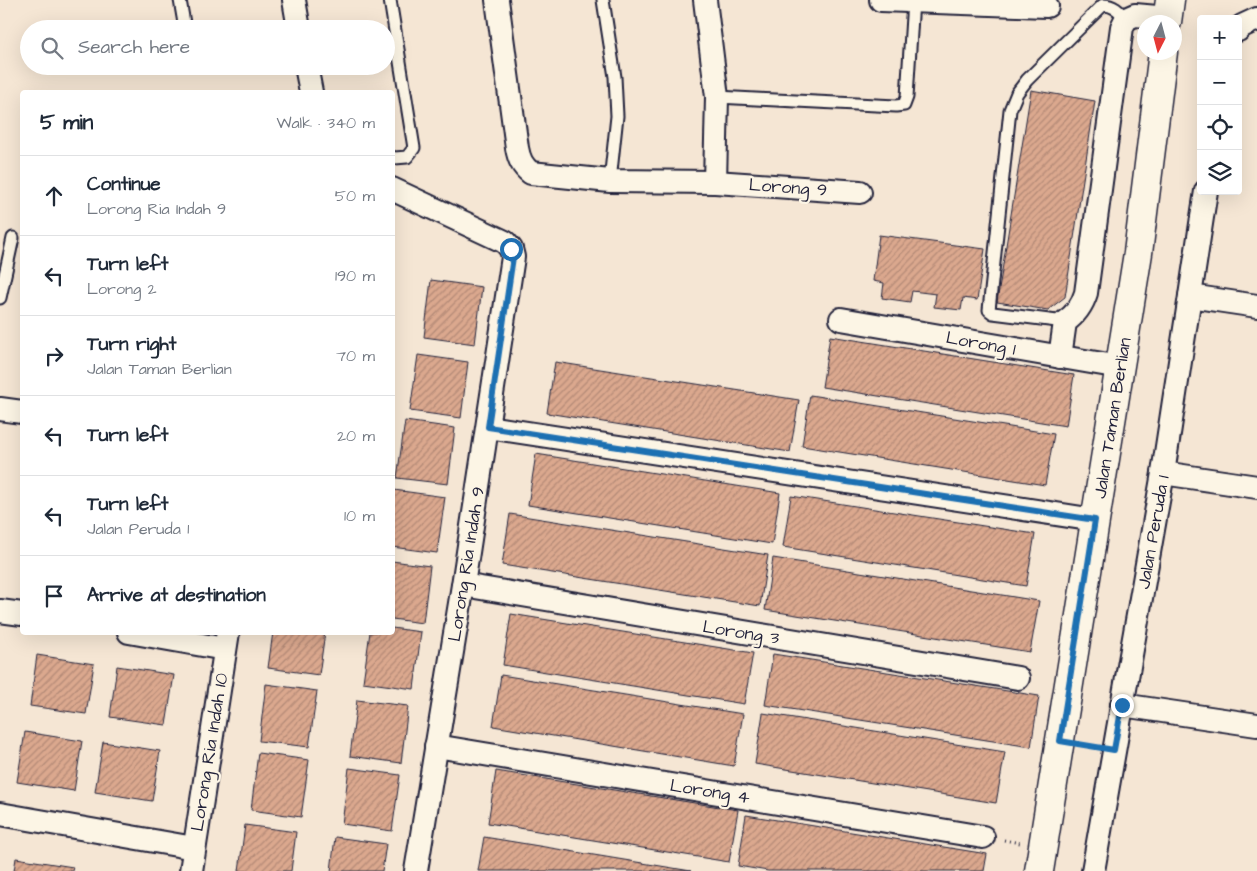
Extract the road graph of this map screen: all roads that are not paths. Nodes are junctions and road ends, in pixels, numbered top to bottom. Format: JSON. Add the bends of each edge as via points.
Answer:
{"nodes":[{"id":1,"x":180,"y":0,"type":"edge"},
{"id":2,"x":294,"y":0,"type":"edge"},
{"id":3,"x":390,"y":0,"type":"edge"},
{"id":4,"x":497,"y":0,"type":"edge"},
{"id":5,"x":604,"y":0,"type":"edge"},
{"id":6,"x":705,"y":0,"type":"edge"},
{"id":7,"x":881,"y":0,"type":"edge"},
{"id":8,"x":913,"y":1,"type":"edge"},
{"id":9,"x":1047,"y":6,"type":"dead end"},
{"id":10,"x":1168,"y":14,"type":"edge"},
{"id":11,"x":1126,"y":19,"type":"junction"},
{"id":12,"x":1257,"y":19,"type":"edge"},
{"id":13,"x":183,"y":20,"type":"edge"},
{"id":14,"x":298,"y":20,"type":"edge"},
{"id":15,"x":393,"y":20,"type":"edge"},
{"id":16,"x":1242,"y":26,"type":"edge"},
{"id":17,"x":395,"y":31,"type":"edge"},
{"id":18,"x":1162,"y":60,"type":"edge"},
{"id":19,"x":308,"y":75,"type":"edge"},
{"id":20,"x":311,"y":90,"type":"edge"},
{"id":21,"x":717,"y":97,"type":"junction"},
{"id":22,"x":395,"y":158,"type":"edge"},
{"id":23,"x":610,"y":181,"type":"junction"},
{"id":24,"x":715,"y":182,"type":"junction"},
{"id":25,"x":395,"y":189,"type":"edge"},
{"id":26,"x":860,"y":192,"type":"dead end"},
{"id":27,"x":1205,"y":195,"type":"edge"},
{"id":28,"x":13,"y":238,"type":"dead end"},
{"id":29,"x":1190,"y":296,"type":"junction"},
{"id":30,"x":0,"y":298,"type":"edge"},
{"id":31,"x":1257,"y":306,"type":"edge"},
{"id":32,"x":842,"y":319,"type":"dead end"},
{"id":33,"x":1065,"y":322,"type":"junction"},
{"id":34,"x":1060,"y":357,"type":"junction"},
{"id":35,"x":1120,"y":367,"type":"junction"},
{"id":36,"x":0,"y":409,"type":"edge"},
{"id":37,"x":20,"y":412,"type":"edge"},
{"id":38,"x":488,"y":427,"type":"junction"},
{"id":39,"x":1163,"y":473,"type":"junction"},
{"id":40,"x":1257,"y":487,"type":"edge"},
{"id":41,"x":1095,"y":520,"type":"junction"},
{"id":42,"x":463,"y":585,"type":"junction"},
{"id":43,"x":0,"y":611,"type":"edge"},
{"id":44,"x":20,"y":614,"type":"edge"},
{"id":45,"x":161,"y":635,"type":"edge"},
{"id":46,"x":226,"y":641,"type":"edge"},
{"id":47,"x":1018,"y":678,"type":"dead end"},
{"id":48,"x":1122,"y":705,"type":"junction"},
{"id":49,"x":1257,"y":725,"type":"edge"},
{"id":50,"x":436,"y":746,"type":"junction"},
{"id":51,"x":0,"y":814,"type":"edge"},
{"id":52,"x":983,"y":837,"type":"road end"},
{"id":53,"x":194,"y":848,"type":"junction"},
{"id":54,"x":1041,"y":859,"type":"edge"},
{"id":55,"x":191,"y":871,"type":"edge"},
{"id":56,"x":416,"y":871,"type":"edge"},
{"id":57,"x":1093,"y":871,"type":"edge"}],
"edges":[{"from":1,"to":13,"type":"lane"},
{"from":2,"to":14,"type":"street"},
{"from":3,"to":15,"type":"lane"},
{"from":4,"to":23,"type":"street","name":"Lorong 9","via":[[520,161],[531,174]]},
{"from":5,"to":23,"type":"lane","via":[[617,116]]},
{"from":6,"to":21,"type":"street"},
{"from":7,"to":8,"type":"street"},
{"from":8,"to":9,"type":"street"},
{"from":8,"to":21,"type":"lane","via":[[904,105]]},
{"from":10,"to":11,"type":"street","via":[[1135,15]]},
{"from":11,"to":33,"type":"street","via":[[1119,39],[1086,293],[1075,316]]},
{"from":11,"to":33,"type":"lane","via":[[1117,9],[1103,5],[1027,80],[1010,110],[988,310]]},
{"from":12,"to":16,"type":"street"},
{"from":17,"to":22,"type":"lane","via":[[414,148],[407,157]]},
{"from":18,"to":35,"type":"street","name":"Jalan Taman Berlian"},
{"from":19,"to":20,"type":"street"},
{"from":21,"to":24,"type":"street"},
{"from":23,"to":24,"type":"street","name":"Lorong 9"},
{"from":24,"to":26,"type":"street","name":"Lorong 9"},
{"from":25,"to":38,"type":"street","name":"Lorong Ria Indah 9","via":[[505,242],[511,249],[513,257]]},
{"from":27,"to":29,"type":"street","name":"Jalan Peruda 1"},
{"from":28,"to":30,"type":"lane"},
{"from":29,"to":31,"type":"street"},
{"from":29,"to":39,"type":"street","name":"Jalan Peruda 1"},
{"from":32,"to":34,"type":"street","name":"Lorong 1"},
{"from":33,"to":34,"type":"street"},
{"from":34,"to":35,"type":"street","name":"Lorong 1"},
{"from":35,"to":41,"type":"street","name":"Jalan Taman Berlian"},
{"from":36,"to":37,"type":"street"},
{"from":38,"to":41,"type":"street"},
{"from":38,"to":42,"type":"street","name":"Lorong Ria Indah 9"},
{"from":39,"to":40,"type":"street"},
{"from":39,"to":48,"type":"street","name":"Jalan Peruda 1"},
{"from":41,"to":54,"type":"street","name":"Jalan Taman Berlian"},
{"from":42,"to":47,"type":"street","name":"Lorong 3"},
{"from":42,"to":50,"type":"street","name":"Lorong Ria Indah 9"},
{"from":43,"to":44,"type":"street"},
{"from":45,"to":46,"type":"street"},
{"from":46,"to":53,"type":"street","name":"Lorong Ria Indah 10"},
{"from":48,"to":49,"type":"street"},
{"from":48,"to":57,"type":"street","name":"Jalan Peruda 1"},
{"from":50,"to":52,"type":"street","name":"Lorong 4"},
{"from":50,"to":56,"type":"street","name":"Lorong Ria Indah 9"},
{"from":51,"to":53,"type":"street"},
{"from":53,"to":55,"type":"street","name":"Lorong Ria Indah 10"}]}
